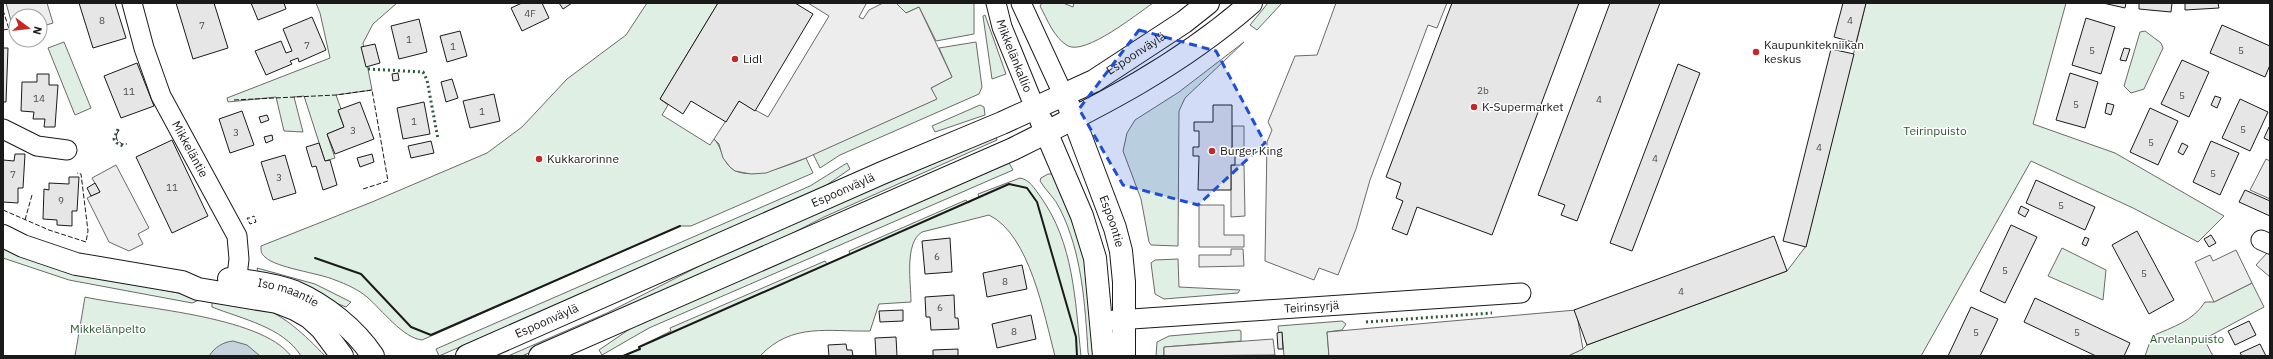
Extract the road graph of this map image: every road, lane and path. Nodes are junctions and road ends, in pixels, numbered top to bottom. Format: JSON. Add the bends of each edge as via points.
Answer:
{"nodes":[{"id":1,"x":132,"y":3,"type":"edge"},
{"id":2,"x":996,"y":3,"type":"edge"},
{"id":3,"x":1020,"y":3,"type":"edge"},
{"id":4,"x":1208,"y":3,"type":"edge"},
{"id":5,"x":1251,"y":3,"type":"edge"},
{"id":6,"x":1063,"y":94,"type":"junction"},
{"id":7,"x":1035,"y":108,"type":"junction"},
{"id":8,"x":1075,"y":119,"type":"junction"},
{"id":9,"x":3,"y":129,"type":"edge"},
{"id":10,"x":1047,"y":132,"type":"junction"},
{"id":11,"x":67,"y":150,"type":"dead end"},
{"id":12,"x":3,"y":236,"type":"edge"},
{"id":13,"x":236,"y":287,"type":"junction"},
{"id":14,"x":1521,"y":293,"type":"dead end"},
{"id":15,"x":1125,"y":319,"type":"junction"},
{"id":16,"x":1102,"y":320,"type":"junction"},
{"id":17,"x":342,"y":356,"type":"edge"},
{"id":18,"x":373,"y":356,"type":"edge"},
{"id":19,"x":467,"y":356,"type":"edge"},
{"id":20,"x":540,"y":356,"type":"edge"},
{"id":21,"x":1104,"y":356,"type":"edge"},
{"id":22,"x":1124,"y":356,"type":"edge"}],
"edges":[{"from":1,"to":13,"type":"street","name":"Mikkeläntie","via":[[161,96],[237,236],[239,259]]},
{"from":2,"to":7,"type":"street","name":"Mikkelänkallio","via":[[1002,27]]},
{"from":3,"to":6,"type":"street","name":"Mikkelänkallio"},
{"from":4,"to":6,"type":"main road","name":"Espoonväylä","via":[[1184,22],[1094,81]]},
{"from":5,"to":8,"type":"main road","via":[[1170,65]]},
{"from":6,"to":7,"type":"main road","name":"Espoonväylä"},
{"from":6,"to":8,"type":"main road","name":"Espoontie"},
{"from":7,"to":10,"type":"main road"},
{"from":7,"to":19,"type":"main road","name":"Espoonväylä"},
{"from":8,"to":10,"type":"main road"},
{"from":8,"to":15,"type":"main road","name":"Espoontie","via":[[1121,251]]},
{"from":9,"to":11,"type":"street","via":[[36,146]]},
{"from":10,"to":16,"type":"main road","via":[[1089,236],[1095,258]]},
{"from":10,"to":20,"type":"main road"},
{"from":12,"to":13,"type":"main road","name":"Iso maantie","via":[[22,246],[76,264],[182,282],[200,277]]},
{"from":13,"to":17,"type":"main road","name":"Iso maantie","via":[[295,309],[309,317],[322,329]]},
{"from":13,"to":18,"type":"main road","name":"Iso maantie","via":[[261,283],[295,292],[319,305],[346,326]]},
{"from":14,"to":15,"type":"street","name":"Teirinsyrjä"},
{"from":15,"to":16,"type":"street","name":"Teirinsyrjä"},
{"from":15,"to":22,"type":"main road","name":"Espoontie"},
{"from":16,"to":21,"type":"main road"}]}
